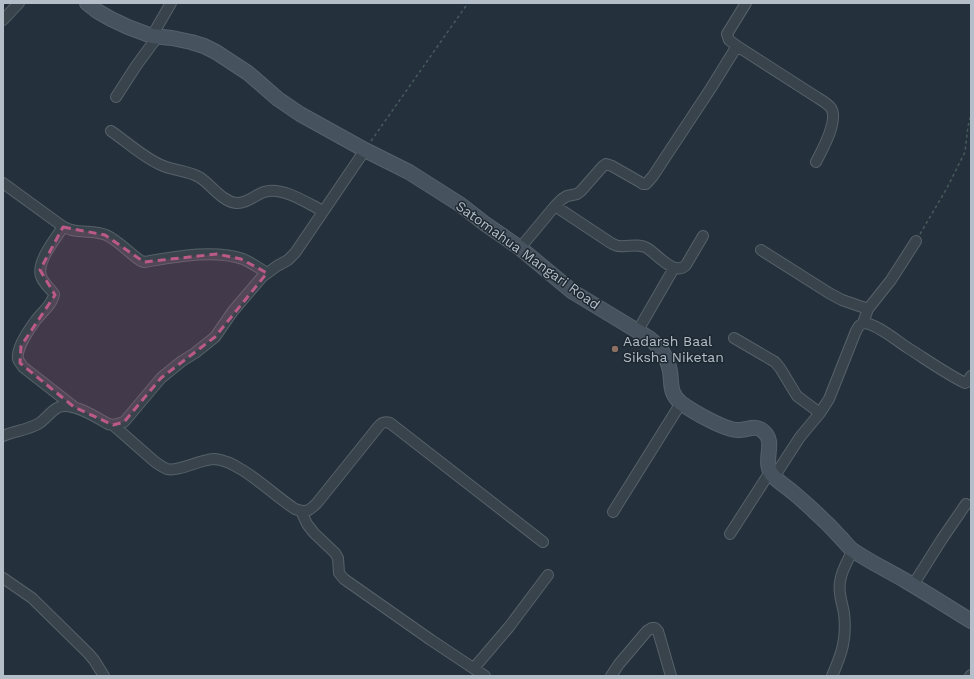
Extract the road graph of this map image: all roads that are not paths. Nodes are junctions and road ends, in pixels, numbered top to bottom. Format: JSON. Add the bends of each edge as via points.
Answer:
{"nodes":[{"id":1,"x":18,"y":3,"type":"edge"},
{"id":2,"x":87,"y":3,"type":"edge"},
{"id":3,"x":172,"y":3,"type":"edge"},
{"id":4,"x":746,"y":3,"type":"edge"},
{"id":5,"x":3,"y":20,"type":"edge"},
{"id":6,"x":155,"y":36,"type":"junction"},
{"id":7,"x":736,"y":46,"type":"junction"},
{"id":8,"x":116,"y":97,"type":"dead end"},
{"id":9,"x":111,"y":131,"type":"dead end"},
{"id":10,"x":365,"y":150,"type":"junction"},
{"id":11,"x":816,"y":162,"type":"dead end"},
{"id":12,"x":4,"y":187,"type":"edge"},
{"id":13,"x":555,"y":206,"type":"junction"},
{"id":14,"x":323,"y":211,"type":"junction"},
{"id":15,"x":63,"y":227,"type":"junction"},
{"id":16,"x":703,"y":236,"type":"dead end"},
{"id":17,"x":916,"y":241,"type":"road end"},
{"id":18,"x":520,"y":248,"type":"junction"},
{"id":19,"x":761,"y":250,"type":"dead end"},
{"id":20,"x":674,"y":268,"type":"junction"},
{"id":21,"x":267,"y":273,"type":"junction"},
{"id":22,"x":868,"y":308,"type":"junction"},
{"id":23,"x":863,"y":323,"type":"junction"},
{"id":24,"x":637,"y":332,"type":"junction"},
{"id":25,"x":734,"y":338,"type":"dead end"},
{"id":26,"x":969,"y":382,"type":"edge"},
{"id":27,"x":681,"y":403,"type":"junction"},
{"id":28,"x":74,"y":407,"type":"junction"},
{"id":29,"x":820,"y":413,"type":"junction"},
{"id":30,"x":113,"y":425,"type":"junction"},
{"id":31,"x":3,"y":436,"type":"edge"},
{"id":32,"x":772,"y":475,"type":"junction"},
{"id":33,"x":966,"y":504,"type":"dead end"},
{"id":34,"x":301,"y":511,"type":"junction"},
{"id":35,"x":613,"y":512,"type":"dead end"},
{"id":36,"x":730,"y":534,"type":"dead end"},
{"id":37,"x":543,"y":542,"type":"dead end"},
{"id":38,"x":853,"y":550,"type":"junction"},
{"id":39,"x":548,"y":575,"type":"dead end"},
{"id":40,"x":3,"y":578,"type":"edge"},
{"id":41,"x":913,"y":585,"type":"junction"},
{"id":42,"x":971,"y":621,"type":"edge"},
{"id":43,"x":474,"y":668,"type":"junction"},
{"id":44,"x":104,"y":676,"type":"edge"},
{"id":45,"x":485,"y":676,"type":"edge"},
{"id":46,"x":611,"y":676,"type":"edge"},
{"id":47,"x":671,"y":676,"type":"edge"},
{"id":48,"x":832,"y":676,"type":"edge"}],
"edges":[{"from":1,"to":5,"type":"street"},
{"from":2,"to":6,"type":"street","name":"Satomahua Mangari Road","via":[[111,19]]},
{"from":3,"to":6,"type":"street"},
{"from":4,"to":7,"type":"street","via":[[727,34]]},
{"from":6,"to":8,"type":"street"},
{"from":6,"to":10,"type":"street","name":"Satomahua Mangari Road","via":[[191,42],[216,52],[248,73],[300,114]]},
{"from":7,"to":11,"type":"street","via":[[818,98],[832,110],[832,126]]},
{"from":7,"to":13,"type":"street","via":[[646,184],[606,164],[581,192],[567,196]]},
{"from":9,"to":14,"type":"street","via":[[151,160],[168,168],[191,173],[232,202],[245,201],[265,191],[277,191]]},
{"from":10,"to":14,"type":"street"},
{"from":10,"to":18,"type":"street","name":"Satomahua Mangari Road","via":[[409,172],[461,205]]},
{"from":12,"to":15,"type":"street"},
{"from":13,"to":18,"type":"street"},
{"from":13,"to":20,"type":"street","via":[[617,246],[639,245],[647,248]]},
{"from":14,"to":21,"type":"street","via":[[295,253]]},
{"from":15,"to":21,"type":"street","via":[[112,238],[144,262],[217,254],[252,263]]},
{"from":15,"to":28,"type":"street","via":[[42,262],[40,270],[41,276],[54,294],[53,298],[27,333],[18,358],[23,367]]},
{"from":16,"to":20,"type":"street","via":[[686,265],[680,269]]},
{"from":17,"to":22,"type":"street","via":[[891,280]]},
{"from":18,"to":24,"type":"street","name":"Satomahua Mangari Road","via":[[573,292]]},
{"from":19,"to":22,"type":"street","via":[[829,293]]},
{"from":20,"to":24,"type":"street"},
{"from":21,"to":30,"type":"street","via":[[249,291],[215,337],[161,378],[124,422]]},
{"from":22,"to":23,"type":"street"},
{"from":23,"to":26,"type":"street","via":[[875,326],[910,350]]},
{"from":23,"to":29,"type":"street","via":[[856,331],[834,388]]},
{"from":24,"to":27,"type":"street","name":"Satomahua Mangari Road","via":[[659,346],[670,369],[673,394]]},
{"from":25,"to":29,"type":"street","via":[[775,362],[797,396]]},
{"from":27,"to":32,"type":"street","name":"Satomahua Mangari Road","via":[[730,429],[759,428],[768,436],[770,442],[768,467]]},
{"from":27,"to":35,"type":"street"},
{"from":28,"to":30,"type":"street"},
{"from":28,"to":31,"type":"street","via":[[56,408],[39,424]]},
{"from":29,"to":32,"type":"street"},
{"from":30,"to":34,"type":"street","via":[[154,461],[167,469],[208,459],[227,463],[239,468]]},
{"from":32,"to":36,"type":"street"},
{"from":32,"to":38,"type":"street","via":[[815,512]]},
{"from":33,"to":41,"type":"street"},
{"from":34,"to":37,"type":"street","via":[[311,509],[317,503],[378,427],[386,422]]},
{"from":34,"to":43,"type":"street","via":[[314,533],[336,553],[339,573],[344,579]]},
{"from":38,"to":41,"type":"street"},
{"from":38,"to":48,"type":"street","via":[[840,580],[845,635],[843,648]]},
{"from":39,"to":43,"type":"street"},
{"from":40,"to":44,"type":"street","via":[[40,605],[88,653]]},
{"from":41,"to":42,"type":"street"},
{"from":43,"to":45,"type":"street"},
{"from":46,"to":47,"type":"street","via":[[647,631],[655,628]]}]}
